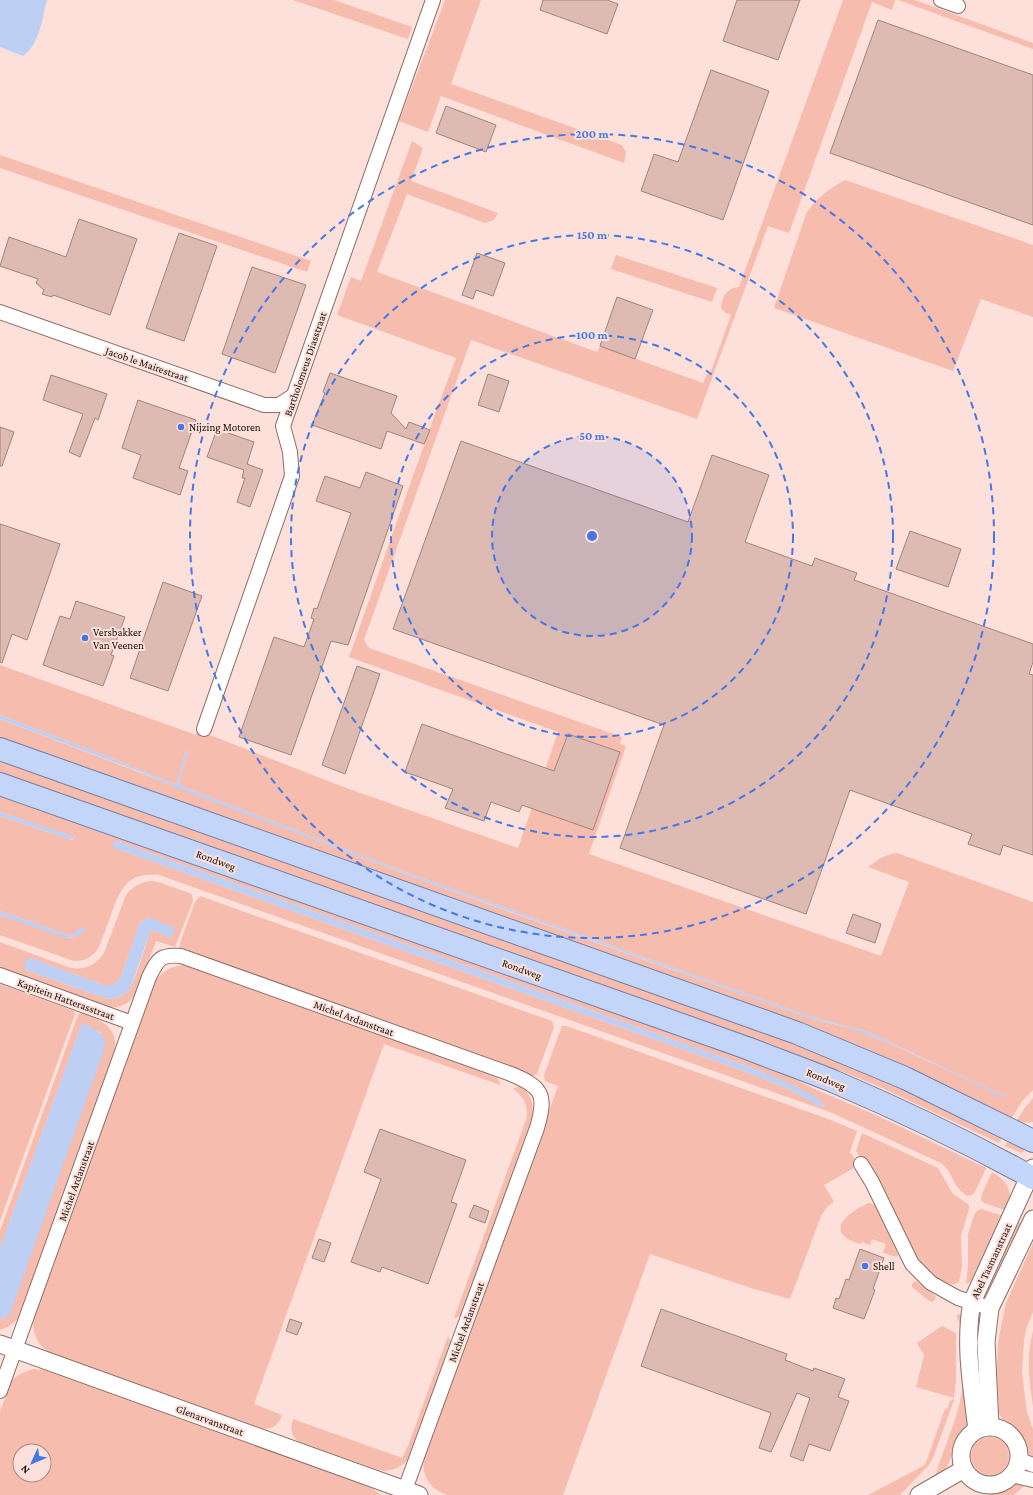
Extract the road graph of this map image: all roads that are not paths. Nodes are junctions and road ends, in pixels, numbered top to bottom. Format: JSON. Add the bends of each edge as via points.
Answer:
{"nodes":[{"id":1,"x":433,"y":0,"type":"edge"},
{"id":2,"x":941,"y":0,"type":"edge"},
{"id":3,"x":958,"y":6,"type":"dead end"},
{"id":4,"x":0,"y":312,"type":"edge"},
{"id":5,"x":293,"y":396,"type":"junction"},
{"id":6,"x":204,"y":729,"type":"dead end"},
{"id":7,"x":0,"y":750,"type":"edge"},
{"id":8,"x":0,"y":784,"type":"edge"},
{"id":9,"x":0,"y":975,"type":"edge"},
{"id":10,"x":132,"y":1023,"type":"junction"},
{"id":11,"x":1033,"y":1141,"type":"edge"},
{"id":12,"x":861,"y":1164,"type":"dead end"},
{"id":13,"x":1032,"y":1174,"type":"edge"},
{"id":14,"x":1033,"y":1218,"type":"edge"},
{"id":15,"x":972,"y":1302,"type":"junction"},
{"id":16,"x":990,"y":1308,"type":"junction"},
{"id":17,"x":8,"y":1347,"type":"edge"},
{"id":18,"x":0,"y":1391,"type":"edge"},
{"id":19,"x":983,"y":1428,"type":"junction"},
{"id":20,"x":1026,"y":1462,"type":"edge"},
{"id":21,"x":964,"y":1469,"type":"junction"},
{"id":22,"x":1012,"y":1475,"type":"junction"},
{"id":23,"x":1033,"y":1480,"type":"edge"},
{"id":24,"x":409,"y":1493,"type":"edge"},
{"id":25,"x":919,"y":1495,"type":"edge"}],
"edges":[{"from":1,"to":5,"type":"street","name":"Bartholomeus Diasstraat"},
{"from":2,"to":3,"type":"street"},
{"from":4,"to":5,"type":"street","name":"Jacob le Mairestraat","via":[[264,405],[279,405]]},
{"from":5,"to":6,"type":"street","name":"Bartholomeus Diasstraat","via":[[283,426],[290,452],[292,476]]},
{"from":7,"to":11,"type":"main road","via":[[797,1033],[905,1078]]},
{"from":8,"to":13,"type":"main road","name":"Rondweg","via":[[747,1048],[835,1082]]},
{"from":9,"to":10,"type":"street","name":"Kapitein Hatterasstraat"},
{"from":10,"to":17,"type":"street","name":"Michel Ardanstraat"},
{"from":10,"to":24,"type":"street","name":"Michel Ardanstraat","via":[[149,978],[161,958],[168,955],[181,956],[510,1074],[526,1080],[538,1089],[542,1099],[537,1128]]},
{"from":12,"to":15,"type":"street","via":[[912,1264],[931,1283],[958,1298]]},
{"from":13,"to":15,"type":"street","name":"Abel Tasmanstraat"},
{"from":14,"to":16,"type":"street","name":"Abel Tasmanstraat"},
{"from":15,"to":16,"type":"street"},
{"from":15,"to":19,"type":"street","name":"Abel Tasmanstraat","via":[[968,1322],[968,1344]]},
{"from":16,"to":19,"type":"street","name":"Abel Tasmanstraat","via":[[986,1342]]},
{"from":17,"to":18,"type":"street","name":"Michel Ardanstraat"},
{"from":17,"to":24,"type":"street","name":"Glenarvanstraat"},
{"from":19,"to":20,"type":"street","via":[[1003,1430],[1010,1435]]},
{"from":19,"to":21,"type":"street","via":[[969,1435],[962,1447],[961,1461]]},
{"from":20,"to":22,"type":"street"},
{"from":21,"to":22,"type":"street","via":[[968,1476],[982,1484],[999,1484]]},
{"from":21,"to":25,"type":"street"},
{"from":22,"to":23,"type":"street"}]}
